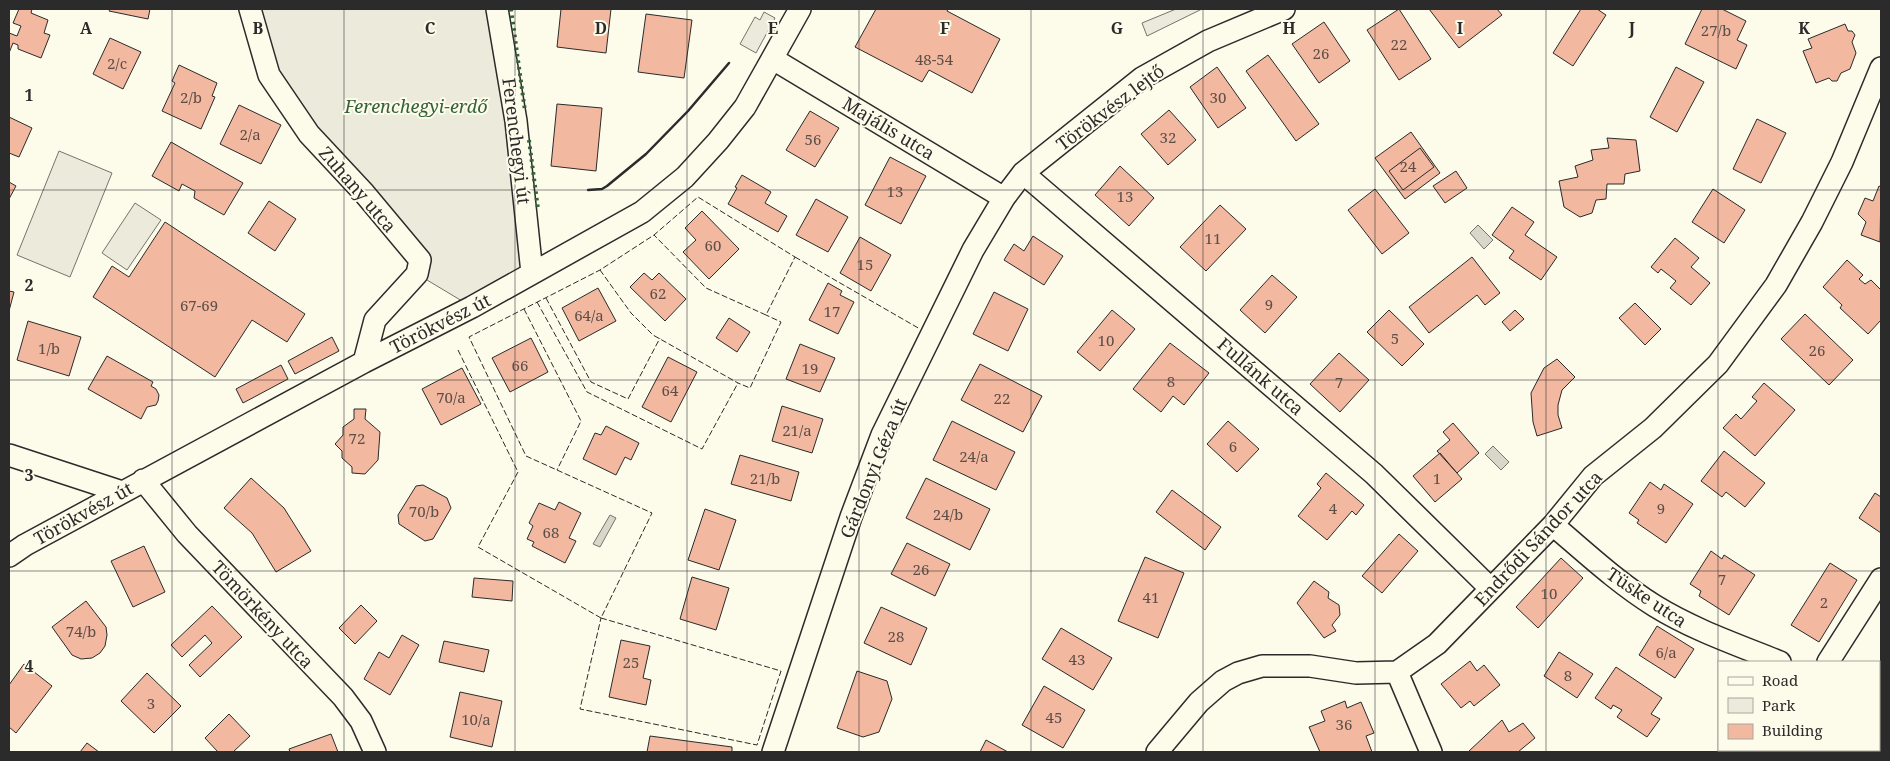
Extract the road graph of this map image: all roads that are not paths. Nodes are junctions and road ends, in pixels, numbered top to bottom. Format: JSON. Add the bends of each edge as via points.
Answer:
{"nodes":[{"id":1,"x":250,"y":9,"type":"edge"},
{"id":2,"x":497,"y":9,"type":"edge"},
{"id":3,"x":800,"y":9,"type":"edge"},
{"id":4,"x":1284,"y":9,"type":"edge"},
{"id":5,"x":773,"y":59,"type":"junction"},
{"id":6,"x":1881,"y":68,"type":"edge"},
{"id":7,"x":1023,"y":173,"type":"junction"},
{"id":8,"x":1004,"y":198,"type":"junction"},
{"id":9,"x":532,"y":273,"type":"junction"},
{"id":10,"x":364,"y":362,"type":"junction"},
{"id":11,"x":9,"y":455,"type":"edge"},
{"id":12,"x":143,"y":480,"type":"junction"},
{"id":13,"x":122,"y":492,"type":"junction"},
{"id":14,"x":1553,"y":525,"type":"junction"},
{"id":15,"x":9,"y":556,"type":"edge"},
{"id":16,"x":1881,"y":579,"type":"edge"},
{"id":17,"x":1490,"y":588,"type":"junction"},
{"id":18,"x":1778,"y":661,"type":"edge"},
{"id":19,"x":1829,"y":661,"type":"edge"},
{"id":20,"x":1397,"y":672,"type":"junction"},
{"id":21,"x":375,"y":752,"type":"edge"},
{"id":22,"x":773,"y":752,"type":"edge"},
{"id":23,"x":1157,"y":752,"type":"edge"},
{"id":24,"x":1430,"y":752,"type":"edge"}],
"edges":[{"from":1,"to":10,"type":"street","name":"Zuhany utca","via":[[269,75],[310,134],[420,260],[417,274],[375,320]]},
{"from":2,"to":9,"type":"street","name":"Ferenchegyi út","via":[[516,121]]},
{"from":3,"to":5,"type":"street","name":"Törökvész út"},
{"from":4,"to":7,"type":"street","name":"Törökvész lejtő","via":[[1208,41],[1142,78]]},
{"from":5,"to":8,"type":"street","name":"Majális utca"},
{"from":5,"to":9,"type":"street","name":"Törökvész út","via":[[745,107],[685,177],[642,212]]},
{"from":6,"to":14,"type":"street","name":"Endrődi Sándor utca","via":[[1842,162],[1776,285],[1718,364],[1653,428],[1593,476]]},
{"from":7,"to":8,"type":"street","name":"Törökvész lejtő"},
{"from":7,"to":17,"type":"street","name":"Fullánk utca","via":[[1374,474]]},
{"from":8,"to":22,"type":"street","name":"Gárdonyi Géza út","via":[[973,250],[882,435],[851,517]]},
{"from":9,"to":10,"type":"street","name":"Törökvész út"},
{"from":10,"to":12,"type":"street","name":"Törökvész út"},
{"from":11,"to":13,"type":"street"},
{"from":12,"to":13,"type":"street","name":"Törökvész út"},
{"from":12,"to":21,"type":"street","name":"Tömörkény utca","via":[[187,534],[343,697],[361,721]]},
{"from":13,"to":15,"type":"street","name":"Törökvész út"},
{"from":14,"to":17,"type":"street","name":"Endrődi Sándor utca"},
{"from":14,"to":18,"type":"street","name":"Tüske utca","via":[[1626,587],[1655,606],[1691,626]]},
{"from":16,"to":19,"type":"street"},
{"from":17,"to":20,"type":"street","name":"Endrődi Sándor utca","via":[[1437,644]]},
{"from":20,"to":23,"type":"street","via":[[1262,666],[1238,673],[1223,681],[1199,702]]},
{"from":20,"to":24,"type":"street"}]}
